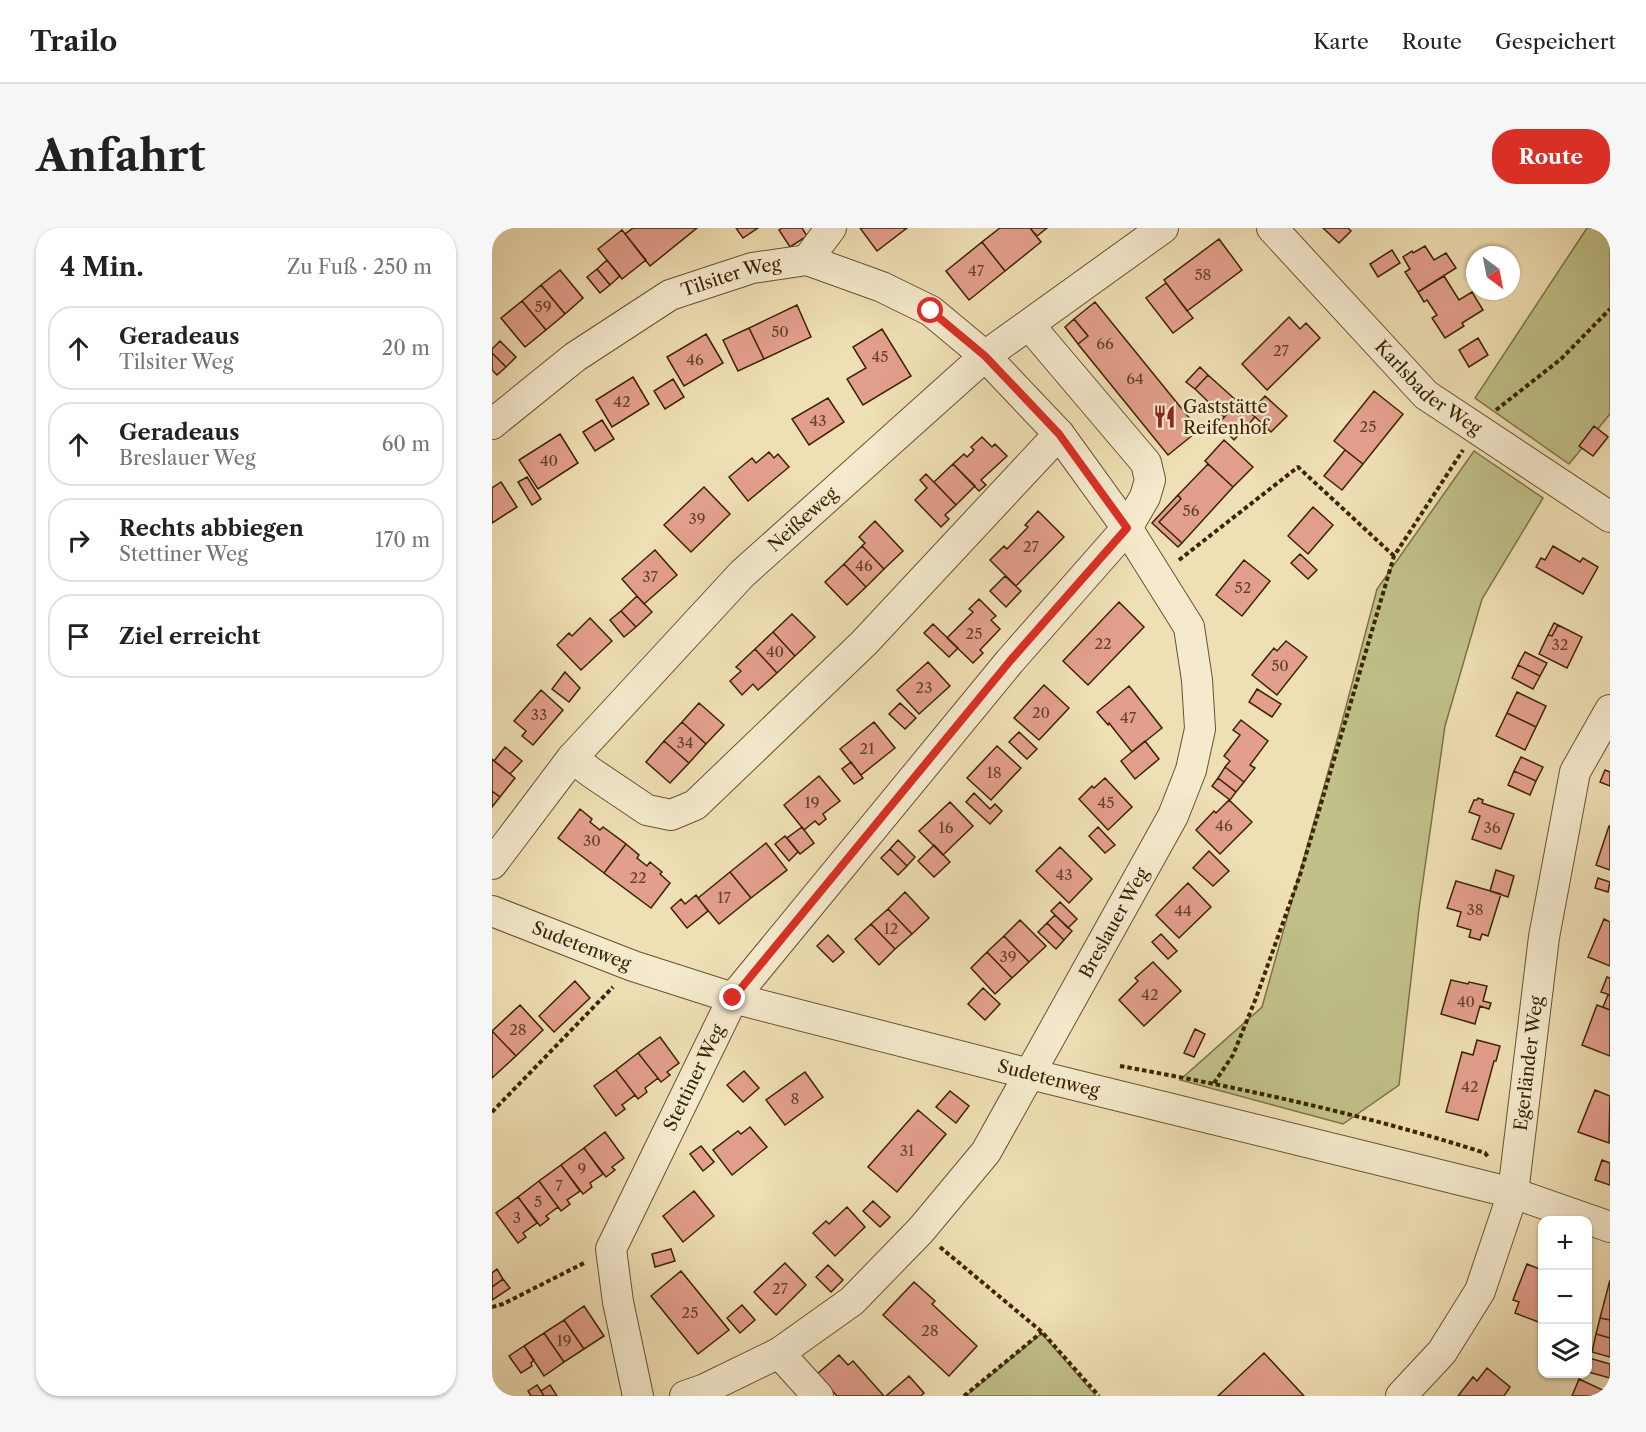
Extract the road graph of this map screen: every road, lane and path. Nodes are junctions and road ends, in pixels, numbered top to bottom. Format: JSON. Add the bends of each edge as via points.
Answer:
{"nodes":[{"id":1,"x":831,"y":228,"type":"edge"},
{"id":2,"x":1163,"y":228,"type":"edge"},
{"id":3,"x":1272,"y":228,"type":"edge"},
{"id":4,"x":807,"y":260,"type":"junction"},
{"id":5,"x":1610,"y":309,"type":"edge"},
{"id":6,"x":1029,"y":325,"type":"junction"},
{"id":7,"x":985,"y":356,"type":"junction"},
{"id":8,"x":492,"y":424,"type":"edge"},
{"id":9,"x":1476,"y":429,"type":"junction"},
{"id":10,"x":1059,"y":434,"type":"junction"},
{"id":11,"x":1610,"y":517,"type":"edge"},
{"id":12,"x":1127,"y":528,"type":"junction"},
{"id":13,"x":1394,"y":556,"type":"junction"},
{"id":14,"x":1157,"y":577,"type":"junction"},
{"id":15,"x":1610,"y":710,"type":"edge"},
{"id":16,"x":572,"y":758,"type":"junction"},
{"id":17,"x":492,"y":864,"type":"edge"},
{"id":18,"x":492,"y":911,"type":"edge"},
{"id":19,"x":633,"y":966,"type":"junction"},
{"id":20,"x":733,"y":998,"type":"junction"},
{"id":21,"x":1116,"y":1065,"type":"dead end"},
{"id":22,"x":1030,"y":1074,"type":"junction"},
{"id":23,"x":1214,"y":1083,"type":"junction"},
{"id":24,"x":492,"y":1112,"type":"edge"},
{"id":25,"x":1513,"y":1193,"type":"junction"},
{"id":26,"x":1610,"y":1227,"type":"edge"},
{"id":27,"x":921,"y":1230,"type":"junction"},
{"id":28,"x":611,"y":1249,"type":"junction"},
{"id":29,"x":492,"y":1307,"type":"edge"},
{"id":30,"x":1042,"y":1332,"type":"junction"},
{"id":31,"x":779,"y":1353,"type":"junction"},
{"id":32,"x":638,"y":1396,"type":"edge"},
{"id":33,"x":685,"y":1396,"type":"edge"},
{"id":34,"x":818,"y":1396,"type":"edge"},
{"id":35,"x":964,"y":1396,"type":"edge"},
{"id":36,"x":1099,"y":1396,"type":"edge"},
{"id":37,"x":1401,"y":1396,"type":"edge"}],
"edges":[{"from":1,"to":4,"type":"street"},
{"from":2,"to":6,"type":"street","name":"Neißeweg"},
{"from":3,"to":9,"type":"street","name":"Karlsbader Weg","via":[[1425,395]]},
{"from":4,"to":7,"type":"street","name":"Tilsiter Weg","via":[[882,287],[931,311]]},
{"from":4,"to":8,"type":"street","name":"Tilsiter Weg","via":[[752,268],[670,295],[575,357]]},
{"from":5,"to":9,"type":"path","via":[[1561,358]]},
{"from":6,"to":7,"type":"street","name":"Neißeweg"},
{"from":6,"to":12,"type":"street","name":"Stettiner Weg","via":[[1146,463],[1150,480]]},
{"from":7,"to":10,"type":"street","name":"Breslauer Weg"},
{"from":7,"to":16,"type":"street","name":"Neißeweg","via":[[742,574]]},
{"from":9,"to":11,"type":"street","name":"Karlsbader Weg"},
{"from":9,"to":13,"type":"path"},
{"from":10,"to":12,"type":"street","name":"Breslauer Weg"},
{"from":10,"to":16,"type":"street","via":[[864,644],[694,805],[671,815],[647,810]]},
{"from":12,"to":14,"type":"street","name":"Breslauer Weg"},
{"from":12,"to":20,"type":"street","name":"Stettiner Weg","via":[[1010,661]]},
{"from":13,"to":14,"type":"path","via":[[1298,467]]},
{"from":13,"to":23,"type":"path","via":[[1300,875],[1233,1055]]},
{"from":14,"to":22,"type":"street","name":"Breslauer Weg","via":[[1189,627],[1200,729],[1191,770],[1173,816]]},
{"from":15,"to":25,"type":"street","name":"Egerländer Weg","via":[[1575,772],[1544,937]]},
{"from":16,"to":17,"type":"street","name":"Neißeweg"},
{"from":18,"to":19,"type":"street","name":"Sudetenweg"},
{"from":19,"to":20,"type":"street","name":"Sudetenweg"},
{"from":19,"to":24,"type":"path"},
{"from":20,"to":22,"type":"street","name":"Sudetenweg"},
{"from":20,"to":28,"type":"street","name":"Stettiner Weg"},
{"from":21,"to":23,"type":"path"},
{"from":22,"to":25,"type":"street","name":"Sudetenweg"},
{"from":22,"to":27,"type":"street","name":"Breslauer Weg","via":[[986,1152]]},
{"from":23,"to":25,"type":"path","via":[[1428,1134],[1485,1152]]},
{"from":25,"to":26,"type":"street","name":"Sudetenweg"},
{"from":25,"to":37,"type":"street","name":"Egerländer Weg","via":[[1480,1291],[1442,1352]]},
{"from":27,"to":30,"type":"path"},
{"from":27,"to":31,"type":"street","name":"Breslauer Weg","via":[[852,1300]]},
{"from":28,"to":29,"type":"path"},
{"from":28,"to":32,"type":"street"},
{"from":30,"to":35,"type":"path"},
{"from":30,"to":36,"type":"path"},
{"from":31,"to":33,"type":"street","name":"Breslauer Weg"},
{"from":31,"to":34,"type":"street"}]}
